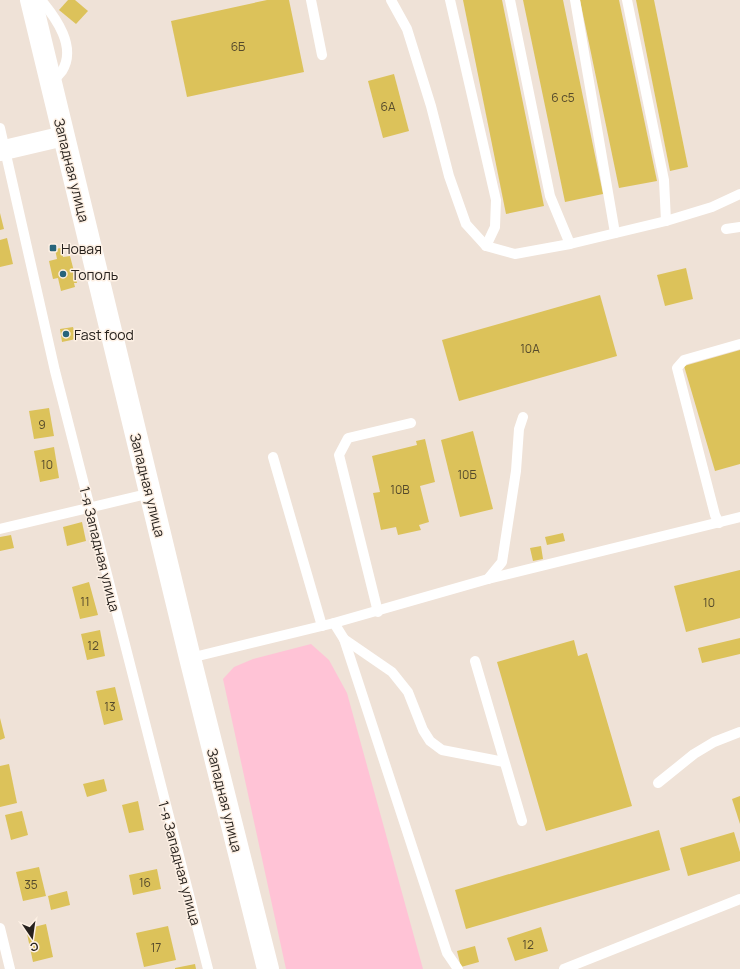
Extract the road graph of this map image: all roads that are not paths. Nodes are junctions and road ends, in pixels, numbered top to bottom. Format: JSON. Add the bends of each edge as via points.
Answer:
{"nodes":[{"id":1,"x":31,"y":0,"type":"edge"},
{"id":2,"x":41,"y":0,"type":"edge"},
{"id":3,"x":311,"y":0,"type":"edge"},
{"id":4,"x":391,"y":0,"type":"edge"},
{"id":5,"x":450,"y":0,"type":"edge"},
{"id":6,"x":510,"y":0,"type":"edge"},
{"id":7,"x":575,"y":0,"type":"edge"},
{"id":8,"x":627,"y":0,"type":"edge"},
{"id":9,"x":322,"y":55,"type":"dead end"},
{"id":10,"x":51,"y":83,"type":"junction"},
{"id":11,"x":0,"y":128,"type":"edge"},
{"id":12,"x":64,"y":136,"type":"junction"},
{"id":13,"x":3,"y":151,"type":"edge"},
{"id":14,"x":740,"y":194,"type":"edge"},
{"id":15,"x":666,"y":221,"type":"junction"},
{"id":16,"x":740,"y":226,"type":"edge"},
{"id":17,"x":726,"y":229,"type":"dead end"},
{"id":18,"x":615,"y":234,"type":"junction"},
{"id":19,"x":570,"y":244,"type":"junction"},
{"id":20,"x":486,"y":246,"type":"junction"},
{"id":21,"x":740,"y":344,"type":"edge"},
{"id":22,"x":523,"y":417,"type":"dead end"},
{"id":23,"x":411,"y":423,"type":"dead end"},
{"id":24,"x":272,"y":457,"type":"dead end"},
{"id":25,"x":151,"y":493,"type":"junction"},
{"id":26,"x":89,"y":509,"type":"junction"},
{"id":27,"x":740,"y":517,"type":"edge"},
{"id":28,"x":719,"y":523,"type":"junction"},
{"id":29,"x":0,"y":529,"type":"edge"},
{"id":30,"x":488,"y":580,"type":"junction"},
{"id":31,"x":378,"y":612,"type":"junction"},
{"id":32,"x":334,"y":623,"type":"junction"},
{"id":33,"x":322,"y":626,"type":"junction"},
{"id":34,"x":344,"y":639,"type":"junction"},
{"id":35,"x":190,"y":658,"type":"junction"},
{"id":36,"x":475,"y":661,"type":"dead end"},
{"id":37,"x":740,"y":732,"type":"edge"},
{"id":38,"x":504,"y":762,"type":"junction"},
{"id":39,"x":658,"y":783,"type":"dead end"},
{"id":40,"x":522,"y":821,"type":"dead end"},
{"id":41,"x":740,"y":899,"type":"edge"},
{"id":42,"x":0,"y":928,"type":"edge"},
{"id":43,"x":264,"y":968,"type":"edge"},
{"id":44,"x":10,"y":969,"type":"edge"},
{"id":45,"x":208,"y":969,"type":"edge"},
{"id":46,"x":458,"y":969,"type":"edge"},
{"id":47,"x":564,"y":969,"type":"edge"}],
"edges":[{"from":1,"to":10,"type":"main road","name":"Западная улица"},
{"from":2,"to":10,"type":"lane","via":[[63,32],[66,44],[66,59],[62,71]]},
{"from":3,"to":9,"type":"lane"},
{"from":4,"to":20,"type":"lane","via":[[407,30],[431,106],[449,176],[466,224]]},
{"from":5,"to":20,"type":"lane","via":[[496,200],[495,227]]},
{"from":6,"to":19,"type":"lane","via":[[550,196]]},
{"from":7,"to":18,"type":"lane"},
{"from":8,"to":15,"type":"lane","via":[[664,180]]},
{"from":10,"to":12,"type":"main road","name":"Западная улица"},
{"from":11,"to":13,"type":"lane","name":"1-я Западная улица"},
{"from":12,"to":13,"type":"street"},
{"from":12,"to":25,"type":"main road","name":"Западная улица"},
{"from":13,"to":26,"type":"lane","name":"1-я Западная улица"},
{"from":14,"to":15,"type":"lane"},
{"from":15,"to":18,"type":"lane"},
{"from":16,"to":17,"type":"lane"},
{"from":18,"to":19,"type":"lane"},
{"from":19,"to":20,"type":"lane","via":[[515,254]]},
{"from":21,"to":28,"type":"lane","via":[[684,360],[677,368]]},
{"from":22,"to":30,"type":"lane","via":[[519,429],[516,471],[502,562]]},
{"from":23,"to":31,"type":"lane","via":[[348,438],[339,455]]},
{"from":24,"to":33,"type":"lane"},
{"from":25,"to":26,"type":"lane"},
{"from":25,"to":35,"type":"main road","name":"Западная улица"},
{"from":26,"to":29,"type":"lane"},
{"from":26,"to":45,"type":"lane","name":"1-я Западная улица"},
{"from":27,"to":28,"type":"lane"},
{"from":28,"to":30,"type":"lane"},
{"from":30,"to":31,"type":"lane"},
{"from":31,"to":32,"type":"lane"},
{"from":32,"to":33,"type":"lane"},
{"from":32,"to":34,"type":"lane"},
{"from":33,"to":35,"type":"lane"},
{"from":34,"to":38,"type":"lane","via":[[392,672],[408,692],[430,741],[442,750]]},
{"from":34,"to":46,"type":"lane","via":[[447,953]]},
{"from":35,"to":43,"type":"main road","name":"Западная улица"},
{"from":36,"to":38,"type":"lane"},
{"from":37,"to":39,"type":"lane","via":[[714,742],[694,754]]},
{"from":38,"to":40,"type":"lane"},
{"from":41,"to":47,"type":"lane"},
{"from":42,"to":44,"type":"lane"}]}
